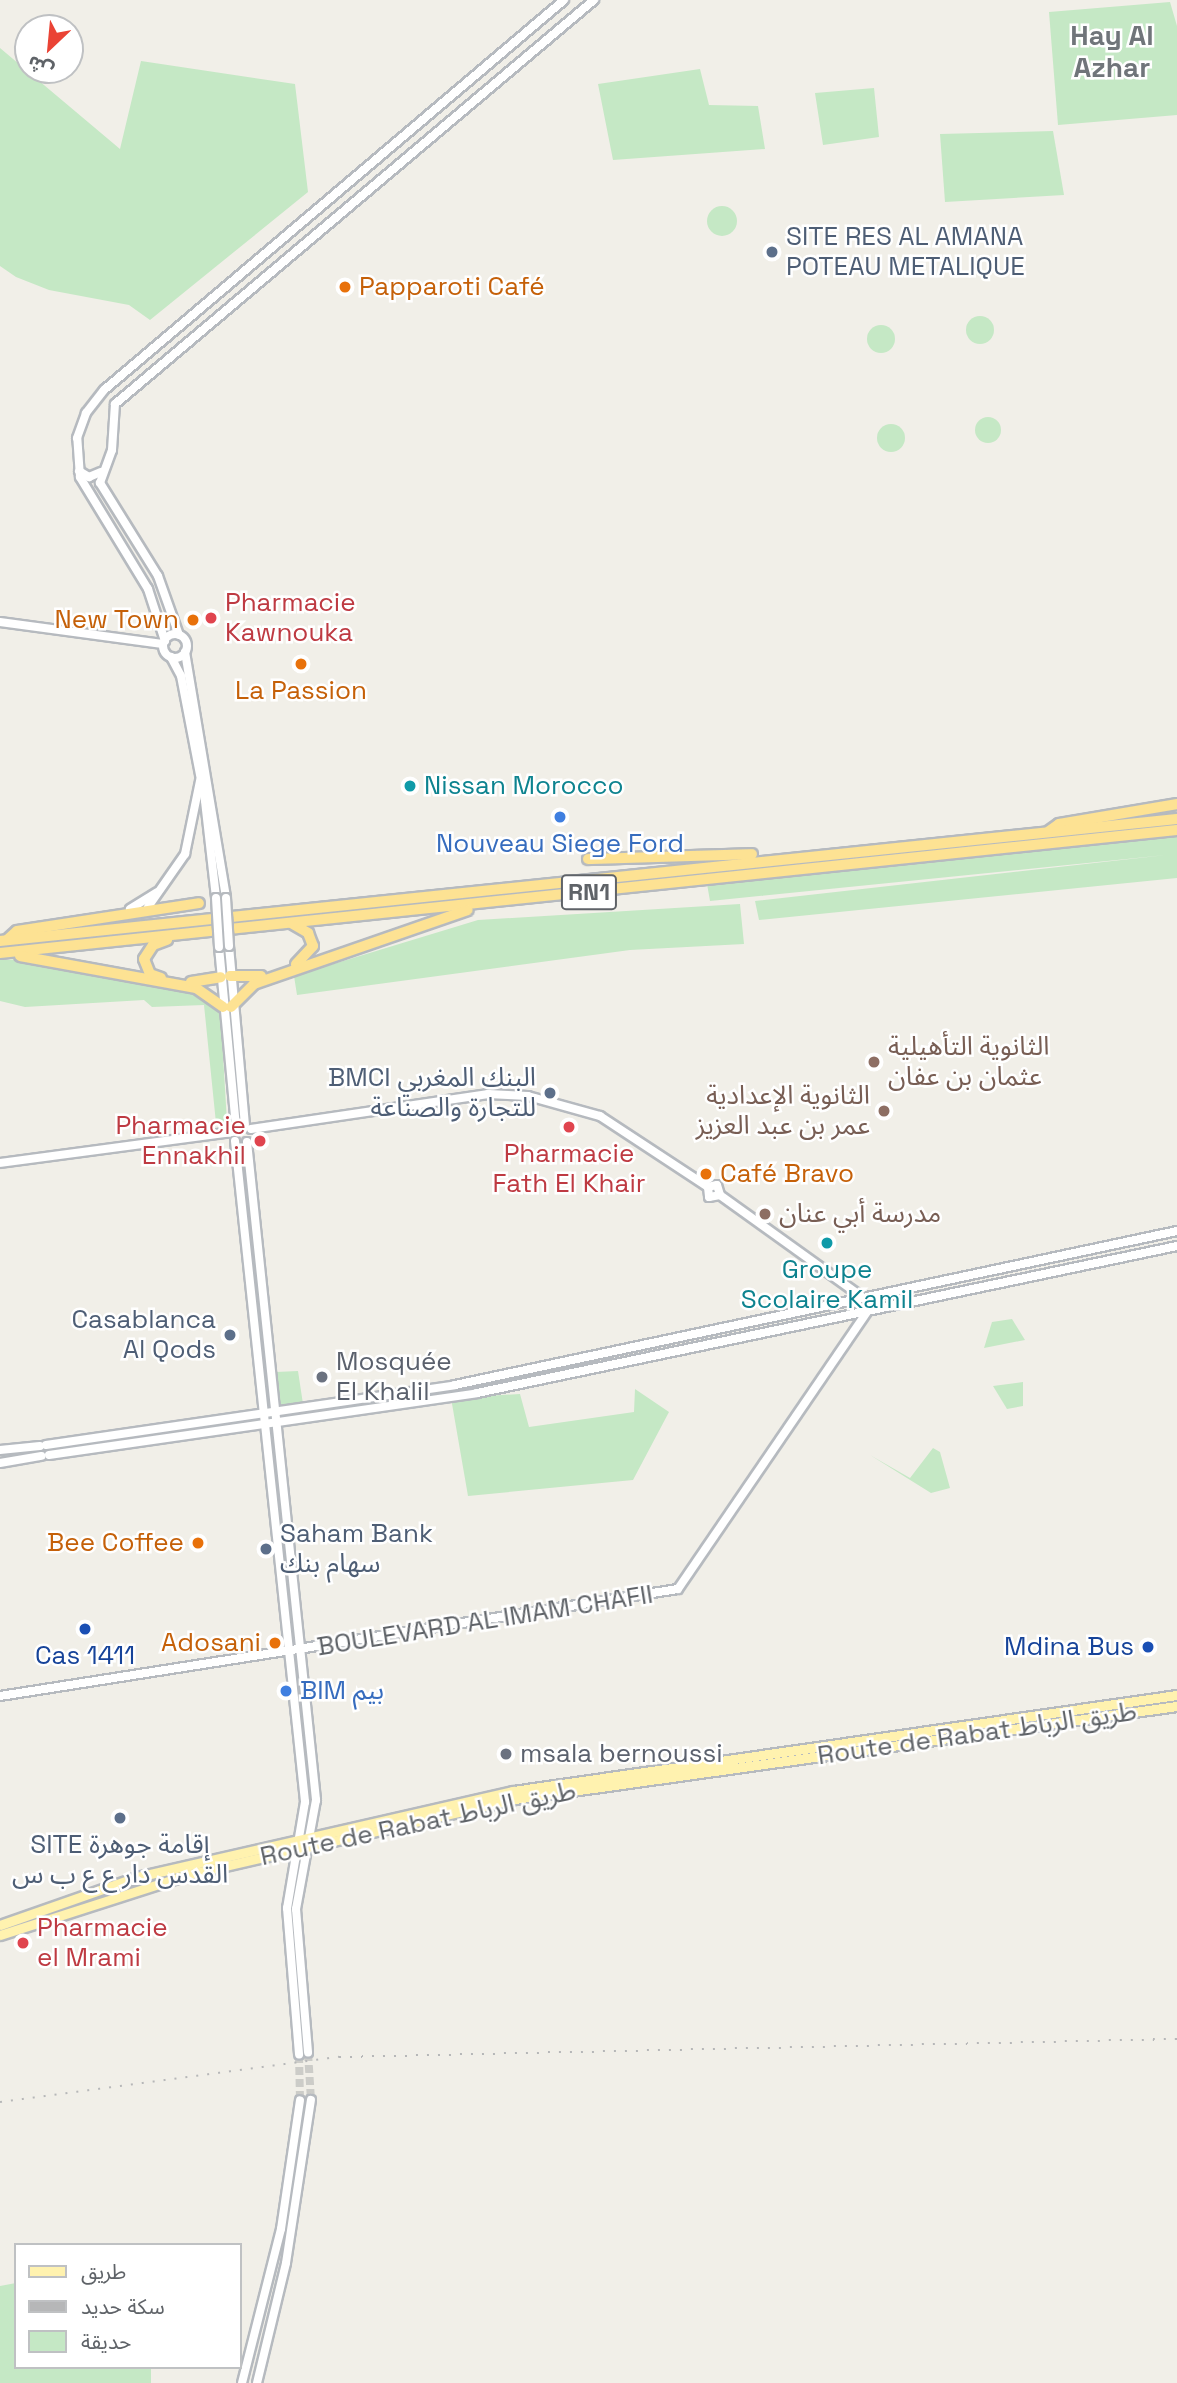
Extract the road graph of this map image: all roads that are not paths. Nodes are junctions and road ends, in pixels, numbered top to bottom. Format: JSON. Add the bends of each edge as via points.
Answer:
{"nodes":[{"id":1,"x":564,"y":0,"type":"edge"},
{"id":2,"x":594,"y":0,"type":"edge"},
{"id":3,"x":79,"y":471,"type":"junction"},
{"id":4,"x":101,"y":472,"type":"junction"},
{"id":5,"x":0,"y":622,"type":"edge"},
{"id":6,"x":178,"y":635,"type":"junction"},
{"id":7,"x":164,"y":643,"type":"junction"},
{"id":8,"x":185,"y":652,"type":"junction"},
{"id":9,"x":172,"y":657,"type":"junction"},
{"id":10,"x":200,"y":779,"type":"junction"},
{"id":11,"x":1177,"y":804,"type":"edge"},
{"id":12,"x":1177,"y":819,"type":"edge"},
{"id":13,"x":1177,"y":830,"type":"edge"},
{"id":14,"x":1048,"y":833,"type":"junction"},
{"id":15,"x":801,"y":855,"type":"junction"},
{"id":16,"x":589,"y":859,"type":"dead end"},
{"id":17,"x":162,"y":890,"type":"junction"},
{"id":18,"x":530,"y":899,"type":"junction"},
{"id":19,"x":200,"y":903,"type":"dead end"},
{"id":20,"x":148,"y":907,"type":"dead end"},
{"id":21,"x":130,"y":909,"type":"dead end"},
{"id":22,"x":291,"y":923,"type":"junction"},
{"id":23,"x":187,"y":934,"type":"junction"},
{"id":24,"x":3,"y":940,"type":"edge"},
{"id":25,"x":0,"y":954,"type":"edge"},
{"id":26,"x":226,"y":977,"type":"junction"},
{"id":27,"x":227,"y":1007,"type":"junction"},
{"id":28,"x":248,"y":1127,"type":"junction"},
{"id":29,"x":234,"y":1133,"type":"junction"},
{"id":30,"x":247,"y":1142,"type":"junction"},
{"id":31,"x":0,"y":1163,"type":"edge"},
{"id":32,"x":1177,"y":1231,"type":"edge"},
{"id":33,"x":1177,"y":1246,"type":"edge"},
{"id":34,"x":865,"y":1299,"type":"junction"},
{"id":35,"x":869,"y":1310,"type":"junction"},
{"id":36,"x":595,"y":1355,"type":"junction"},
{"id":37,"x":598,"y":1369,"type":"junction"},
{"id":38,"x":264,"y":1413,"type":"junction"},
{"id":39,"x":276,"y":1413,"type":"junction"},
{"id":40,"x":278,"y":1425,"type":"junction"},
{"id":41,"x":265,"y":1427,"type":"junction"},
{"id":42,"x":0,"y":1450,"type":"edge"},
{"id":43,"x":44,"y":1450,"type":"junction"},
{"id":44,"x":0,"y":1462,"type":"edge"},
{"id":45,"x":299,"y":1652,"type":"junction"},
{"id":46,"x":288,"y":1653,"type":"junction"},
{"id":47,"x":1177,"y":1695,"type":"edge"},
{"id":48,"x":0,"y":1696,"type":"edge"},
{"id":49,"x":1177,"y":1706,"type":"edge"},
{"id":50,"x":313,"y":1835,"type":"junction"},
{"id":51,"x":300,"y":1843,"type":"junction"},
{"id":52,"x":310,"y":1846,"type":"junction"},
{"id":53,"x":0,"y":1925,"type":"edge"},
{"id":54,"x":0,"y":1936,"type":"edge"},
{"id":55,"x":308,"y":2053,"type":"tunnel mouth"},
{"id":56,"x":299,"y":2055,"type":"tunnel mouth"},
{"id":57,"x":300,"y":2100,"type":"tunnel mouth"},
{"id":58,"x":311,"y":2100,"type":"tunnel mouth"},
{"id":59,"x":287,"y":2196,"type":"junction"},
{"id":60,"x":298,"y":2197,"type":"junction"},
{"id":61,"x":242,"y":2383,"type":"edge"},
{"id":62,"x":257,"y":2383,"type":"edge"}],
"edges":[{"from":1,"to":3,"type":"street","via":[[104,390],[80,427]]},
{"from":2,"to":4,"type":"street","via":[[115,404],[112,450]]},
{"from":3,"to":4,"type":"street","via":[[89,477]]},
{"from":3,"to":7,"type":"street","via":[[148,589]]},
{"from":4,"to":6,"type":"street","via":[[102,488],[158,576]]},
{"from":5,"to":7,"type":"street"},
{"from":6,"to":7,"type":"street"},
{"from":6,"to":8,"type":"street"},
{"from":7,"to":9,"type":"street"},
{"from":8,"to":9,"type":"street"},
{"from":8,"to":26,"type":"street","bridge":true,"via":[[226,898]]},
{"from":9,"to":10,"type":"street"},
{"from":10,"to":17,"type":"street","via":[[190,841]]},
{"from":10,"to":26,"type":"street","bridge":true},
{"from":11,"to":14,"type":"highway","via":[[1059,824]]},
{"from":12,"to":14,"type":"highway","number":"RN1"},
{"from":13,"to":18,"type":"highway","number":"RN1"},
{"from":14,"to":15,"type":"highway","number":"RN1"},
{"from":15,"to":16,"type":"highway"},
{"from":15,"to":24,"type":"highway","number":"RN1"},
{"from":17,"to":20,"type":"street"},
{"from":17,"to":21,"type":"street"},
{"from":18,"to":22,"type":"highway","number":"RN1"},
{"from":18,"to":27,"type":"highway","via":[[452,915],[266,979],[247,988]]},
{"from":19,"to":24,"type":"highway","via":[[17,931]]},
{"from":22,"to":23,"type":"highway","number":"RN1"},
{"from":22,"to":26,"type":"highway","via":[[312,939],[307,958],[257,978]]},
{"from":23,"to":25,"type":"highway","number":"RN1"},
{"from":23,"to":26,"type":"highway","via":[[147,950],[150,974],[203,984]]},
{"from":25,"to":27,"type":"highway","via":[[54,959],[196,988]]},
{"from":26,"to":27,"type":"street"},
{"from":27,"to":28,"type":"street"},
{"from":27,"to":29,"type":"street"},
{"from":28,"to":29,"type":"street"},
{"from":28,"to":30,"type":"street"},
{"from":28,"to":34,"type":"street","via":[[488,1094],[528,1096],[600,1116],[708,1187],[709,1197],[720,1195]]},
{"from":29,"to":30,"type":"street"},
{"from":29,"to":31,"type":"street"},
{"from":29,"to":38,"type":"street"},
{"from":30,"to":39,"type":"street"},
{"from":32,"to":34,"type":"street"},
{"from":33,"to":35,"type":"street"},
{"from":34,"to":35,"type":"street"},
{"from":34,"to":36,"type":"street"},
{"from":35,"to":37,"type":"street"},
{"from":35,"to":45,"type":"street","name":"BOULEVARD AL IMAM CHAFII","via":[[678,1589]]},
{"from":36,"to":37,"type":"street"},
{"from":36,"to":39,"type":"street","via":[[455,1385]]},
{"from":37,"to":40,"type":"street"},
{"from":38,"to":39,"type":"street"},
{"from":38,"to":41,"type":"street"},
{"from":38,"to":43,"type":"street"},
{"from":39,"to":40,"type":"street"},
{"from":40,"to":41,"type":"street"},
{"from":40,"to":45,"type":"street"},
{"from":41,"to":43,"type":"street"},
{"from":41,"to":46,"type":"street"},
{"from":42,"to":43,"type":"street"},
{"from":43,"to":44,"type":"street"},
{"from":45,"to":46,"type":"street","name":"BOULEVARD AL IMAM CHAFII"},
{"from":45,"to":50,"type":"street","via":[[316,1800]]},
{"from":46,"to":48,"type":"street","name":"BOULEVARD AL IMAM CHAFII"},
{"from":46,"to":51,"type":"street","via":[[305,1802]]},
{"from":47,"to":50,"type":"main road","name":"Route de Rabat طريق الرباط","via":[[555,1784]]},
{"from":49,"to":52,"type":"main road","name":"Route de Rabat طريق الرباط","via":[[536,1796]]},
{"from":50,"to":51,"type":"main road","name":"Route de Rabat طريق الرباط"},
{"from":50,"to":52,"type":"street"},
{"from":51,"to":52,"type":"main road","name":"Route de Rabat طريق الرباط"},
{"from":51,"to":53,"type":"main road","name":"Route de Rabat طريق الرباط","via":[[136,1877]]},
{"from":51,"to":54,"type":"main road","name":"Route de Rabat طريق الرباط","via":[[137,1888]]},
{"from":51,"to":56,"type":"street","via":[[287,1908]]},
{"from":52,"to":55,"type":"street","via":[[296,1909]]},
{"from":57,"to":59,"type":"street"},
{"from":58,"to":60,"type":"street"},
{"from":59,"to":60,"type":"street"},
{"from":59,"to":61,"type":"street"},
{"from":60,"to":62,"type":"street"}]}
